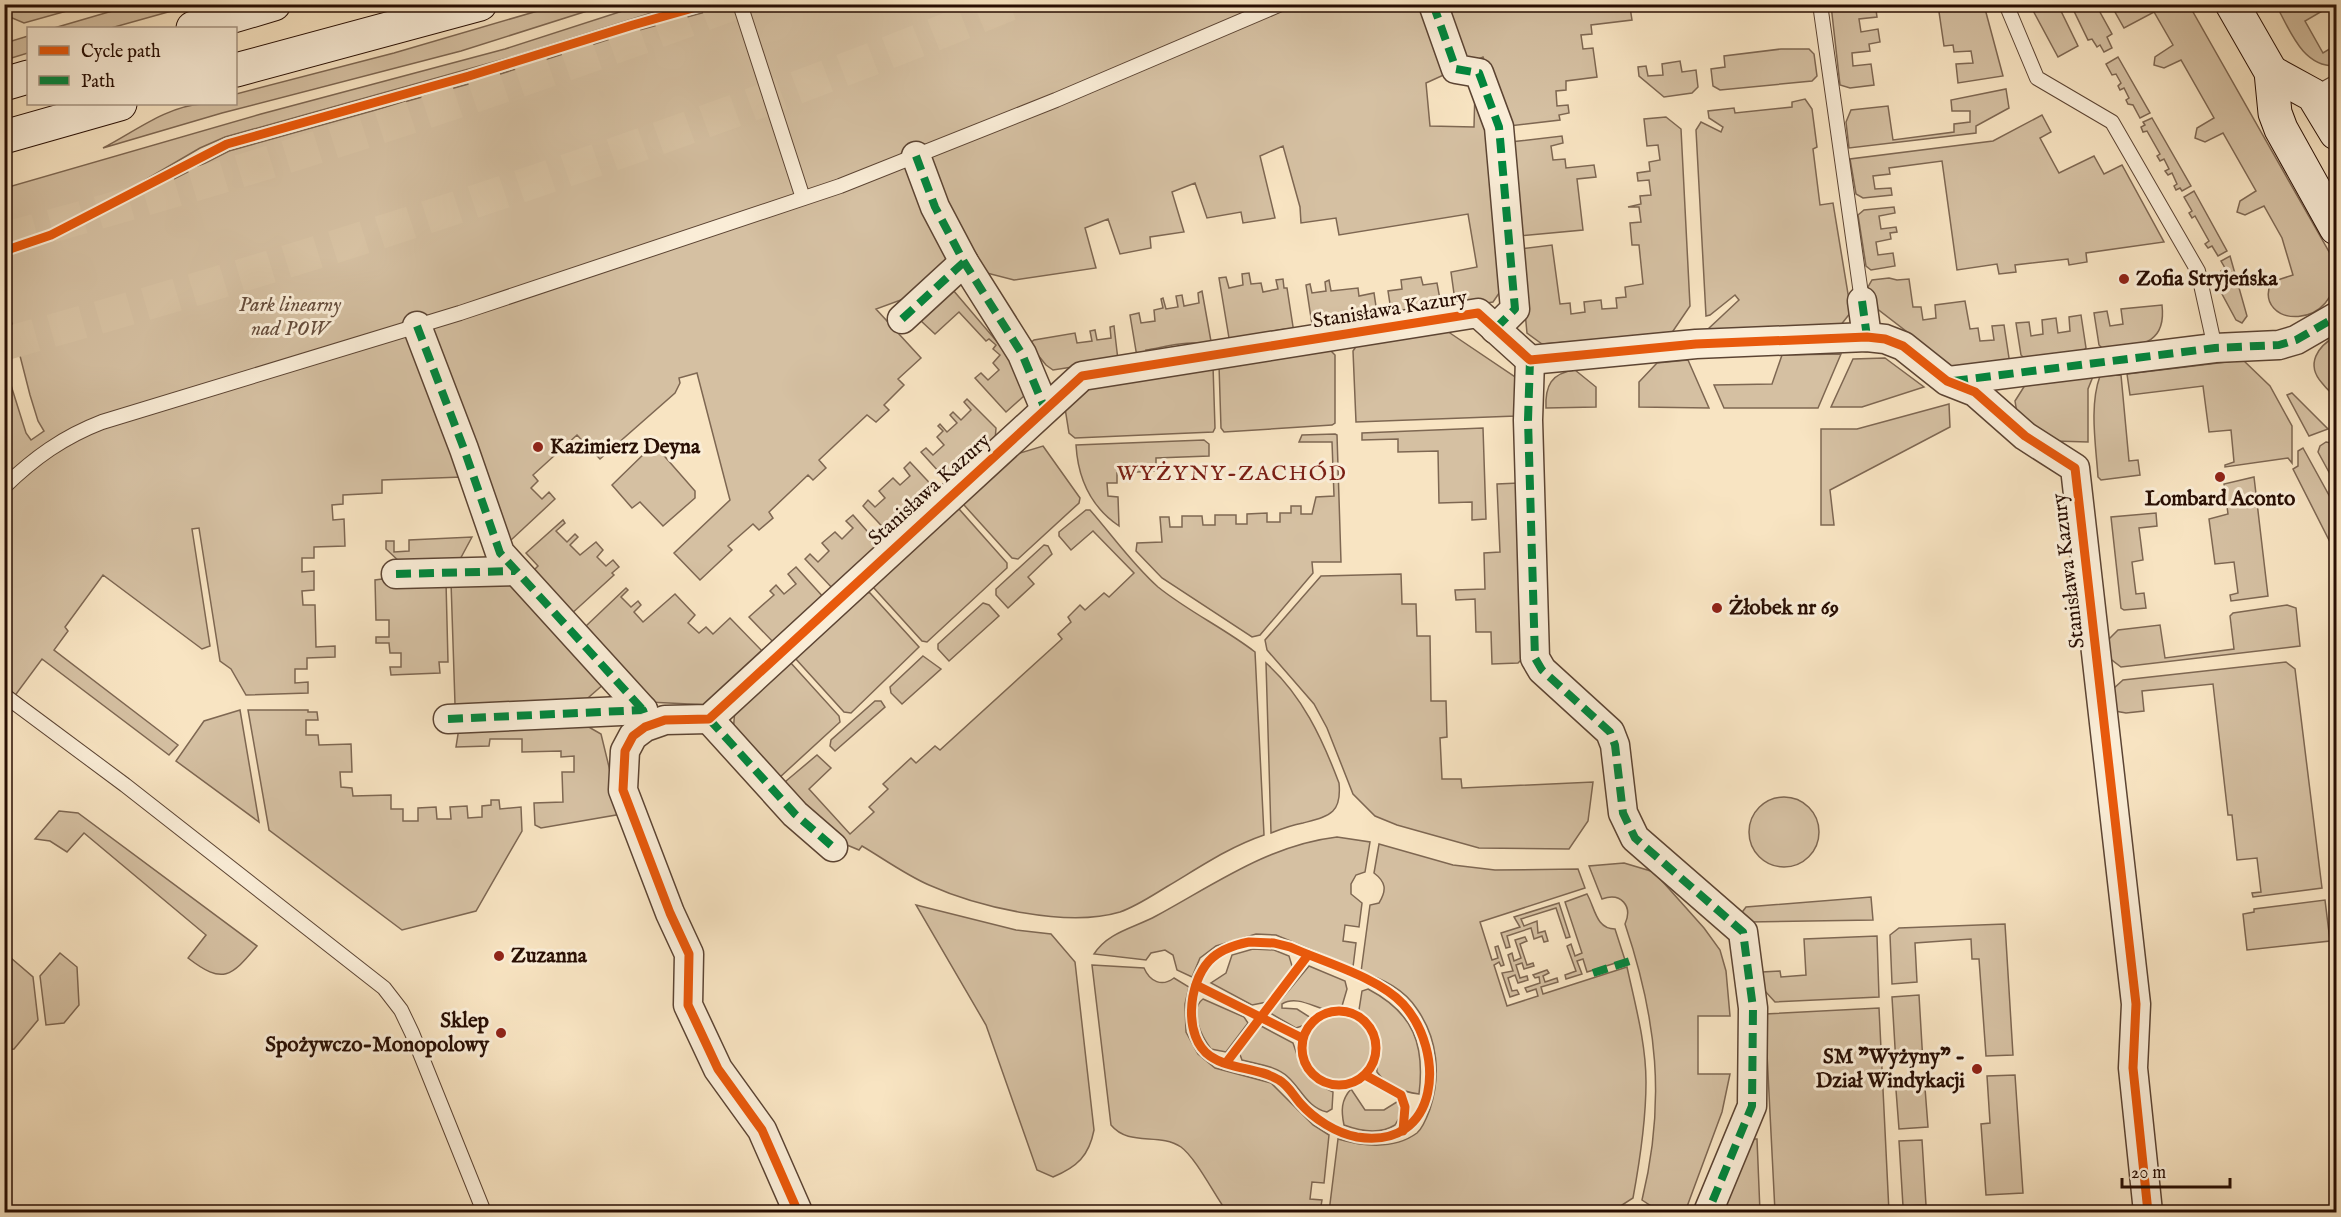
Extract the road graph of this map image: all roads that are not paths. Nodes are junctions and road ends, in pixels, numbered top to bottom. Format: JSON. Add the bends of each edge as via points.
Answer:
{"nodes":[{"id":1,"x":274,"y":4,"type":"edge"},
{"id":2,"x":480,"y":4,"type":"edge"},
{"id":3,"x":741,"y":4,"type":"edge"},
{"id":4,"x":1281,"y":4,"type":"edge"},
{"id":5,"x":1433,"y":4,"type":"edge"},
{"id":6,"x":1820,"y":4,"type":"edge"},
{"id":7,"x":2006,"y":4,"type":"edge"},
{"id":8,"x":2232,"y":4,"type":"edge"},
{"id":9,"x":196,"y":27,"type":"edge"},
{"id":10,"x":237,"y":70,"type":"edge"},
{"id":11,"x":2271,"y":72,"type":"junction"},
{"id":12,"x":27,"y":76,"type":"edge"},
{"id":13,"x":4,"y":84,"type":"edge"},
{"id":14,"x":2325,"y":88,"type":"edge"},
{"id":15,"x":116,"y":105,"type":"edge"},
{"id":16,"x":2337,"y":133,"type":"edge"},
{"id":17,"x":4,"y":137,"type":"edge"},
{"id":18,"x":916,"y":156,"type":"junction"},
{"id":19,"x":803,"y":198,"type":"junction"},
{"id":20,"x":2337,"y":228,"type":"edge"},
{"id":21,"x":964,"y":262,"type":"junction"},
{"id":22,"x":1862,"y":301,"type":"joint"},
{"id":23,"x":2337,"y":317,"type":"edge"},
{"id":24,"x":902,"y":319,"type":"dead end"},
{"id":25,"x":417,"y":326,"type":"junction"},
{"id":26,"x":1495,"y":329,"type":"junction"},
{"id":27,"x":1867,"y":337,"type":"junction"},
{"id":28,"x":2215,"y":348,"type":"junction"},
{"id":29,"x":1530,"y":360,"type":"junction"},
{"id":30,"x":1947,"y":381,"type":"junction"},
{"id":31,"x":1045,"y":409,"type":"junction"},
{"id":32,"x":4,"y":487,"type":"edge"},
{"id":33,"x":515,"y":571,"type":"junction"},
{"id":34,"x":396,"y":574,"type":"dead end"},
{"id":35,"x":4,"y":695,"type":"edge"},
{"id":36,"x":644,"y":718,"type":"junction"},
{"id":37,"x":448,"y":719,"type":"dead end"},
{"id":38,"x":709,"y":719,"type":"junction"},
{"id":39,"x":833,"y":847,"type":"dead end"},
{"id":40,"x":484,"y":1212,"type":"edge"},
{"id":41,"x":798,"y":1212,"type":"edge"},
{"id":42,"x":1708,"y":1212,"type":"edge"},
{"id":43,"x":2148,"y":1212,"type":"edge"}],
"edges":[{"from":1,"to":9,"type":"main road"},
{"from":2,"to":10,"type":"main road"},
{"from":3,"to":19,"type":"lane"},
{"from":4,"to":18,"type":"lane"},
{"from":5,"to":26,"type":"street","via":[[1456,69],[1479,73],[1499,127],[1515,309]]},
{"from":6,"to":22,"type":"lane"},
{"from":7,"to":28,"type":"lane","via":[[2037,78],[2112,122],[2198,271]]},
{"from":8,"to":11,"type":"main road"},
{"from":11,"to":14,"type":"main road"},
{"from":11,"to":20,"type":"main road","via":[[2275,113],[2281,129]]},
{"from":12,"to":13,"type":"main road"},
{"from":14,"to":16,"type":"main road"},
{"from":15,"to":17,"type":"main road"},
{"from":18,"to":19,"type":"lane"},
{"from":18,"to":21,"type":"street","via":[[935,207]]},
{"from":19,"to":25,"type":"lane"},
{"from":21,"to":24,"type":"street"},
{"from":21,"to":31,"type":"street","via":[[1022,354]]},
{"from":22,"to":27,"type":"street"},
{"from":23,"to":28,"type":"street","via":[[2287,343]]},
{"from":25,"to":32,"type":"lane","via":[[102,422],[54,445]]},
{"from":25,"to":33,"type":"street","via":[[500,553]]},
{"from":26,"to":29,"type":"street","name":"Stanisława Kazury"},
{"from":26,"to":31,"type":"street","name":"Stanisława Kazury","via":[[1478,313],[1082,376]]},
{"from":27,"to":29,"type":"street","name":"Stanisława Kazury","via":[[1696,344]]},
{"from":27,"to":30,"type":"street","name":"Stanisława Kazury","via":[[1903,346]]},
{"from":28,"to":30,"type":"street"},
{"from":29,"to":42,"type":"street","via":[[1528,420],[1535,658],[1542,670],[1610,732],[1623,813],[1635,838],[1743,932],[1754,1008],[1752,1106]]},
{"from":30,"to":43,"type":"street","name":"Stanisława Kazury","via":[[1975,392],[2025,436],[2075,468],[2136,1004],[2133,1068]]},
{"from":31,"to":38,"type":"street","name":"Stanisława Kazury"},
{"from":33,"to":34,"type":"street"},
{"from":33,"to":36,"type":"street"},
{"from":35,"to":40,"type":"lane","via":[[384,988],[412,1032]]},
{"from":36,"to":37,"type":"street"},
{"from":36,"to":38,"type":"street"},
{"from":36,"to":41,"type":"street","via":[[625,751],[623,790],[670,913],[690,954],[688,1005],[714,1062],[762,1130]]},
{"from":38,"to":39,"type":"street","via":[[795,814]]}]}
